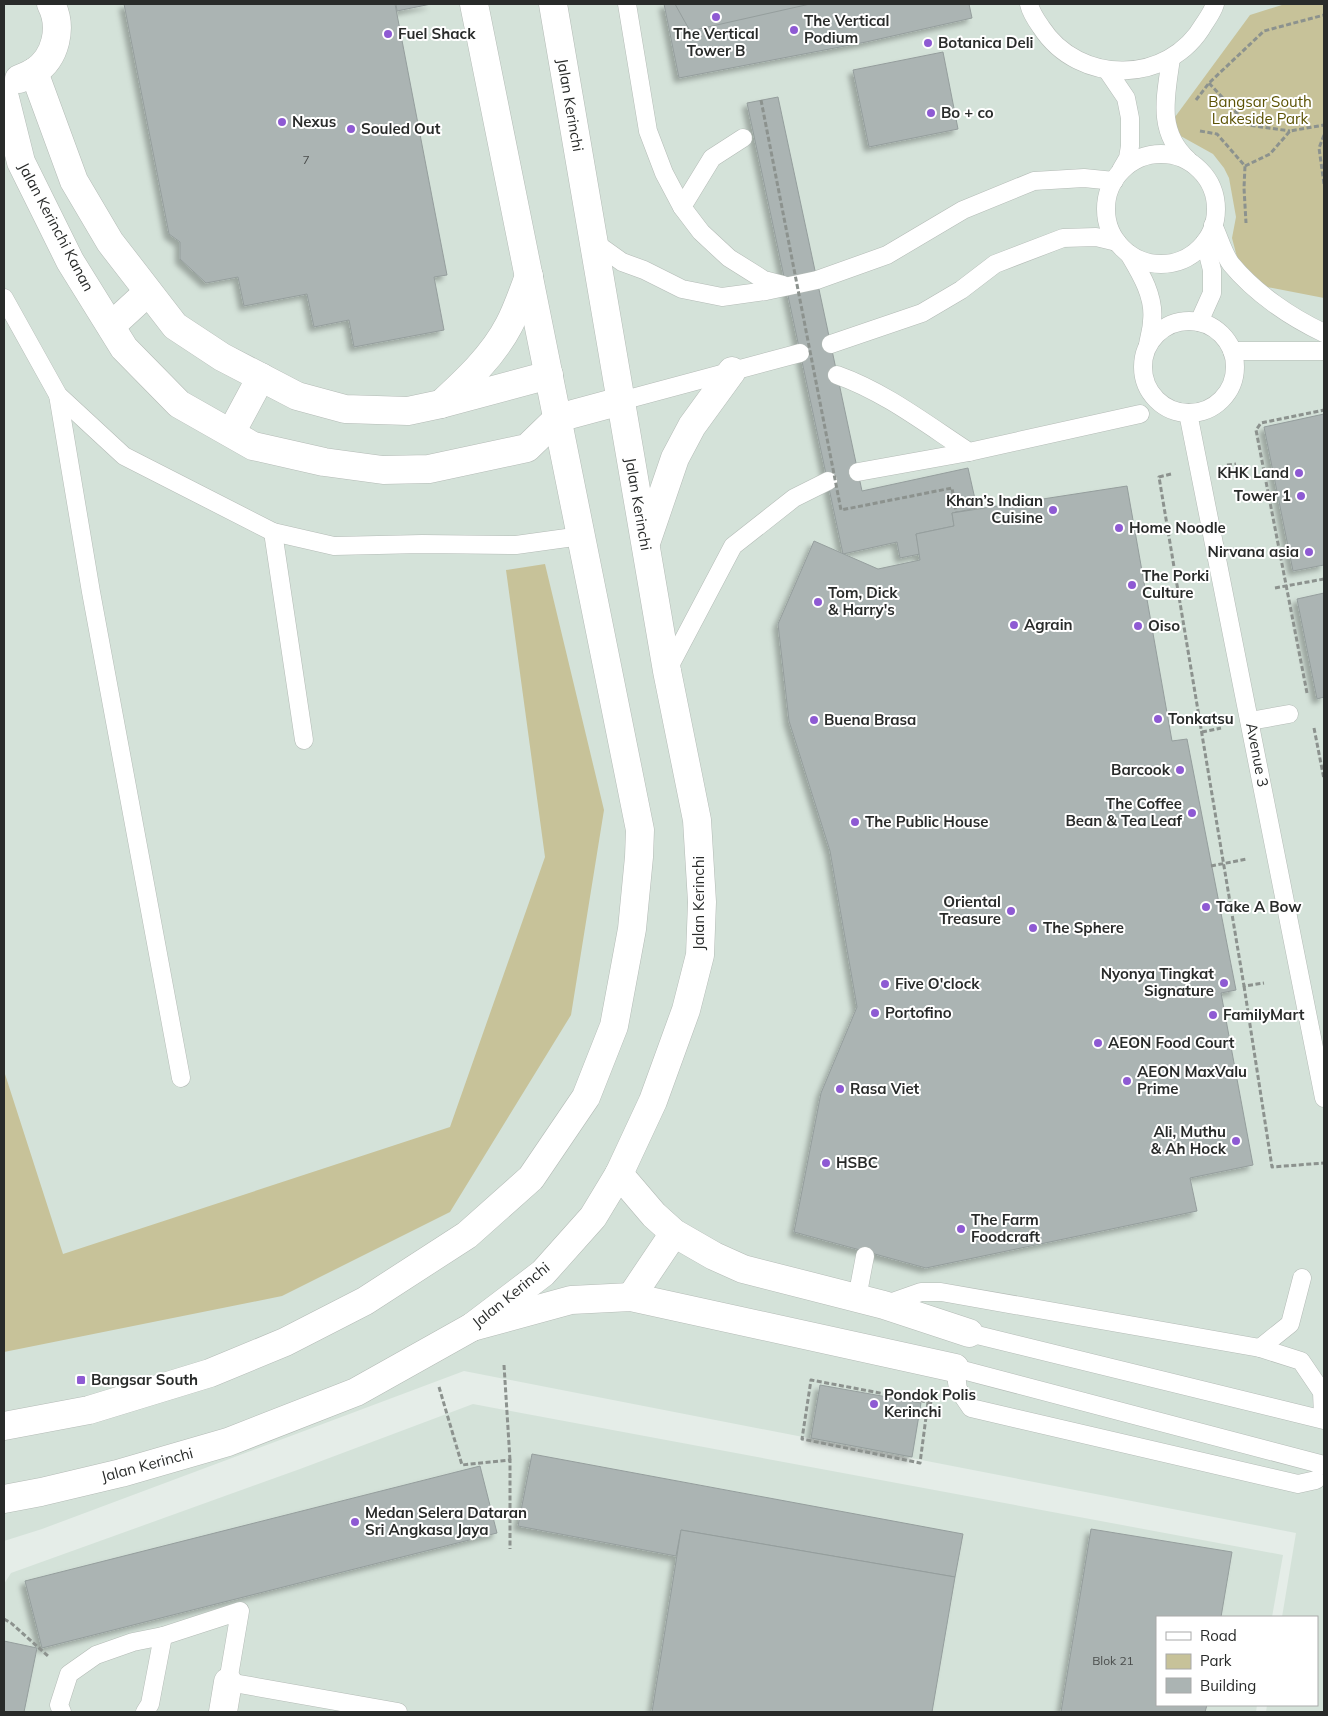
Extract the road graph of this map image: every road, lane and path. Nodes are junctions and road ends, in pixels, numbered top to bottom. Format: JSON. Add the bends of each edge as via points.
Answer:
{"nodes":[{"id":1,"x":51,"y":4,"type":"edge"},
{"id":2,"x":474,"y":4,"type":"edge"},
{"id":3,"x":553,"y":4,"type":"edge"},
{"id":4,"x":627,"y":4,"type":"edge"},
{"id":5,"x":1029,"y":4,"type":"edge"},
{"id":6,"x":1215,"y":4,"type":"edge"},
{"id":7,"x":1324,"y":16,"type":"edge"},
{"id":8,"x":1172,"y":58,"type":"junction"},
{"id":9,"x":1107,"y":70,"type":"junction"},
{"id":10,"x":34,"y":72,"type":"junction"},
{"id":11,"x":4,"y":82,"type":"edge"},
{"id":12,"x":1209,"y":83,"type":"junction"},
{"id":13,"x":4,"y":94,"type":"edge"},
{"id":14,"x":761,"y":100,"type":"dead end"},
{"id":15,"x":1194,"y":102,"type":"dead end"},
{"id":16,"x":1324,"y":125,"type":"edge"},
{"id":17,"x":1198,"y":130,"type":"dead end"},
{"id":18,"x":1290,"y":130,"type":"junction"},
{"id":19,"x":1324,"y":135,"type":"edge"},
{"id":20,"x":743,"y":138,"type":"dead end"},
{"id":21,"x":1189,"y":161,"type":"junction"},
{"id":22,"x":1245,"y":166,"type":"junction"},
{"id":23,"x":1117,"y":176,"type":"junction"},
{"id":24,"x":1324,"y":184,"type":"edge"},
{"id":25,"x":682,"y":207,"type":"junction"},
{"id":26,"x":1213,"y":225,"type":"junction"},
{"id":27,"x":1246,"y":227,"type":"dead end"},
{"id":28,"x":594,"y":242,"type":"junction"},
{"id":29,"x":1205,"y":242,"type":"junction"},
{"id":30,"x":1123,"y":248,"type":"junction"},
{"id":31,"x":529,"y":276,"type":"junction"},
{"id":32,"x":786,"y":286,"type":"junction"},
{"id":33,"x":148,"y":292,"type":"junction"},
{"id":34,"x":4,"y":298,"type":"edge"},
{"id":35,"x":1199,"y":322,"type":"junction"},
{"id":36,"x":111,"y":326,"type":"junction"},
{"id":37,"x":1324,"y":333,"type":"edge"},
{"id":38,"x":831,"y":344,"type":"dead end"},
{"id":39,"x":1147,"y":348,"type":"junction"},
{"id":40,"x":1232,"y":351,"type":"junction"},
{"id":41,"x":1324,"y":351,"type":"edge"},
{"id":42,"x":797,"y":358,"type":"dead end"},
{"id":43,"x":732,"y":370,"type":"junction"},
{"id":44,"x":549,"y":375,"type":"junction"},
{"id":45,"x":837,"y":375,"type":"dead end"},
{"id":46,"x":261,"y":377,"type":"junction"},
{"id":47,"x":58,"y":395,"type":"junction"},
{"id":48,"x":621,"y":401,"type":"junction"},
{"id":49,"x":441,"y":404,"type":"junction"},
{"id":50,"x":1324,"y":410,"type":"edge"},
{"id":51,"x":1188,"y":413,"type":"junction"},
{"id":52,"x":1140,"y":414,"type":"dead end"},
{"id":53,"x":558,"y":418,"type":"junction"},
{"id":54,"x":231,"y":433,"type":"junction"},
{"id":55,"x":969,"y":452,"type":"junction"},
{"id":56,"x":1236,"y":464,"type":"dead end"},
{"id":57,"x":1200,"y":470,"type":"junction"},
{"id":58,"x":858,"y":472,"type":"dead end"},
{"id":59,"x":828,"y":481,"type":"dead end"},
{"id":60,"x":956,"y":512,"type":"dead end"},
{"id":61,"x":273,"y":532,"type":"junction"},
{"id":62,"x":581,"y":536,"type":"junction"},
{"id":63,"x":645,"y":544,"type":"junction"},
{"id":64,"x":1324,"y":579,"type":"edge"},
{"id":65,"x":1286,"y":587,"type":"junction"},
{"id":66,"x":1274,"y":588,"type":"dead end"},
{"id":67,"x":667,"y":672,"type":"junction"},
{"id":68,"x":1308,"y":693,"type":"dead end"},
{"id":69,"x":1289,"y":714,"type":"dead end"},
{"id":70,"x":1250,"y":722,"type":"junction"},
{"id":71,"x":1313,"y":722,"type":"dead end"},
{"id":72,"x":304,"y":740,"type":"dead end"},
{"id":73,"x":1324,"y":779,"type":"edge"},
{"id":74,"x":1276,"y":853,"type":"junction"},
{"id":75,"x":1224,"y":864,"type":"junction"},
{"id":76,"x":1211,"y":866,"type":"dead end"},
{"id":77,"x":1264,"y":983,"type":"dead end"},
{"id":78,"x":1244,"y":986,"type":"junction"},
{"id":79,"x":181,"y":1078,"type":"dead end"},
{"id":80,"x":1324,"y":1098,"type":"edge"},
{"id":81,"x":1324,"y":1163,"type":"edge"},
{"id":82,"x":619,"y":1174,"type":"junction"},
{"id":83,"x":674,"y":1233,"type":"junction"},
{"id":84,"x":865,"y":1256,"type":"dead end"},
{"id":85,"x":1302,"y":1278,"type":"dead end"},
{"id":86,"x":630,"y":1297,"type":"junction"},
{"id":87,"x":857,"y":1298,"type":"junction"},
{"id":88,"x":884,"y":1305,"type":"junction"},
{"id":89,"x":472,"y":1327,"type":"junction"},
{"id":90,"x":969,"y":1332,"type":"joint"},
{"id":91,"x":1260,"y":1348,"type":"junction"},
{"id":92,"x":504,"y":1365,"type":"dead end"},
{"id":93,"x":955,"y":1368,"type":"junction"},
{"id":94,"x":440,"y":1386,"type":"dead end"},
{"id":95,"x":928,"y":1402,"type":"junction"},
{"id":96,"x":935,"y":1403,"type":"dead end"},
{"id":97,"x":1324,"y":1418,"type":"edge"},
{"id":98,"x":4,"y":1426,"type":"edge"},
{"id":99,"x":510,"y":1460,"type":"junction"},
{"id":100,"x":1320,"y":1473,"type":"edge"},
{"id":101,"x":4,"y":1499,"type":"edge"},
{"id":102,"x":510,"y":1550,"type":"dead end"},
{"id":103,"x":4,"y":1619,"type":"edge"},
{"id":104,"x":163,"y":1636,"type":"junction"},
{"id":105,"x":70,"y":1674,"type":"junction"},
{"id":106,"x":228,"y":1682,"type":"junction"},
{"id":107,"x":62,"y":1712,"type":"edge"},
{"id":108,"x":145,"y":1712,"type":"edge"},
{"id":109,"x":223,"y":1712,"type":"edge"},
{"id":110,"x":398,"y":1712,"type":"edge"}],
"edges":[{"from":1,"to":10,"type":"main road","via":[[57,26],[55,44],[47,60]]},
{"from":2,"to":31,"type":"main road"},
{"from":3,"to":28,"type":"main road","name":"Jalan Kerinchi"},
{"from":4,"to":25,"type":"lane","via":[[648,131],[664,173]]},
{"from":5,"to":9,"type":"lane","via":[[1049,40],[1075,60]]},
{"from":6,"to":8,"type":"lane","via":[[1197,37]]},
{"from":7,"to":12,"type":"path","via":[[1264,31]]},
{"from":8,"to":9,"type":"lane","via":[[1140,70]]},
{"from":8,"to":21,"type":"lane","via":[[1165,108],[1168,131],[1177,150]]},
{"from":9,"to":23,"type":"lane","via":[[1126,98],[1130,118],[1128,158]]},
{"from":10,"to":11,"type":"main road","via":[[19,80]]},
{"from":10,"to":33,"type":"main road","via":[[74,181],[110,242]]},
{"from":12,"to":15,"type":"path"},
{"from":12,"to":18,"type":"path","via":[[1248,125]]},
{"from":13,"to":36,"type":"main road","name":"Jalan Kerinchi Kanan","via":[[21,162],[70,262]]},
{"from":14,"to":60,"type":"path","bridge":true,"via":[[841,510],[952,488]]},
{"from":16,"to":18,"type":"path"},
{"from":17,"to":22,"type":"path","via":[[1216,134]]},
{"from":18,"to":22,"type":"path","via":[[1270,154]]},
{"from":19,"to":24,"type":"path","via":[[1319,148]]},
{"from":20,"to":25,"type":"lane","via":[[712,158]]},
{"from":21,"to":23,"type":"lane","via":[[1161,153],[1146,155],[1132,161]]},
{"from":21,"to":26,"type":"lane","via":[[1203,173],[1212,189],[1216,206]]},
{"from":22,"to":27,"type":"path"},
{"from":23,"to":30,"type":"lane","via":[[1107,195],[1106,211],[1109,227]]},
{"from":23,"to":32,"type":"lane","via":[[1034,181],[963,210],[888,255],[817,280]]},
{"from":25,"to":32,"type":"lane","via":[[701,232],[729,258],[764,280]]},
{"from":26,"to":29,"type":"lane"},
{"from":26,"to":37,"type":"lane","via":[[1230,262],[1244,277],[1276,304]]},
{"from":28,"to":32,"type":"lane","via":[[622,262],[682,289],[722,297]]},
{"from":28,"to":48,"type":"main road","name":"Jalan Kerinchi"},
{"from":29,"to":30,"type":"lane","via":[[1178,262],[1161,264],[1144,261]]},
{"from":29,"to":35,"type":"lane","via":[[1212,270],[1212,293]]},
{"from":30,"to":38,"type":"lane","via":[[1096,237],[1063,238],[995,264],[961,290],[922,312]]},
{"from":30,"to":39,"type":"lane","via":[[1144,280],[1150,297],[1153,320]]},
{"from":31,"to":44,"type":"main road"},
{"from":31,"to":49,"type":"main road","via":[[508,326],[492,350]]},
{"from":33,"to":36,"type":"main road"},
{"from":33,"to":46,"type":"main road","via":[[175,326],[222,357]]},
{"from":34,"to":47,"type":"lane"},
{"from":35,"to":39,"type":"lane","via":[[1183,321],[1168,326]]},
{"from":35,"to":40,"type":"lane","via":[[1214,328]]},
{"from":36,"to":54,"type":"main road","name":"Jalan Kerinchi Kanan","via":[[124,348],[179,404]]},
{"from":39,"to":51,"type":"lane","via":[[1145,379],[1150,393],[1174,410]]},
{"from":40,"to":41,"type":"lane"},
{"from":40,"to":51,"type":"lane","via":[[1235,366],[1227,394],[1216,405]]},
{"from":42,"to":43,"type":"lane"},
{"from":43,"to":48,"type":"lane"},
{"from":43,"to":63,"type":"main road","via":[[692,426],[675,458]]},
{"from":44,"to":49,"type":"main road"},
{"from":44,"to":53,"type":"main road"},
{"from":45,"to":55,"type":"lane","via":[[885,396]]},
{"from":46,"to":49,"type":"main road","via":[[297,396],[345,409],[408,411]]},
{"from":46,"to":54,"type":"main road"},
{"from":47,"to":61,"type":"lane","via":[[124,456]]},
{"from":47,"to":79,"type":"lane"},
{"from":48,"to":53,"type":"main road"},
{"from":48,"to":63,"type":"main road","name":"Jalan Kerinchi"},
{"from":50,"to":65,"type":"path","via":[[1261,423],[1256,430]]},
{"from":51,"to":57,"type":"lane","name":"Avenue 3"},
{"from":52,"to":55,"type":"lane"},
{"from":53,"to":54,"type":"main road","name":"Jalan Kerinchi Kanan","via":[[527,448],[429,470],[383,470],[324,462],[253,446]]},
{"from":53,"to":62,"type":"main road"},
{"from":55,"to":58,"type":"lane"},
{"from":56,"to":57,"type":"path"},
{"from":57,"to":70,"type":"lane","name":"Avenue 3"},
{"from":57,"to":75,"type":"path","via":[[1159,477]]},
{"from":59,"to":67,"type":"lane","via":[[794,498],[733,546]]},
{"from":61,"to":62,"type":"lane","via":[[334,546],[516,545]]},
{"from":61,"to":72,"type":"lane"},
{"from":62,"to":98,"type":"main road","via":[[640,830],[632,929],[614,1026],[586,1097],[531,1178],[467,1235],[365,1301],[286,1342],[210,1373],[89,1410]]},
{"from":63,"to":67,"type":"main road","name":"Jalan Kerinchi"},
{"from":64,"to":65,"type":"path"},
{"from":65,"to":66,"type":"path"},
{"from":65,"to":68,"type":"path"},
{"from":67,"to":82,"type":"main road","name":"Jalan Kerinchi","via":[[697,820],[702,902],[700,955],[686,1010],[659,1083]]},
{"from":69,"to":70,"type":"lane"},
{"from":70,"to":74,"type":"lane","name":"Avenue 3"},
{"from":71,"to":73,"type":"path"},
{"from":74,"to":75,"type":"path"},
{"from":74,"to":80,"type":"lane","name":"Avenue 3"},
{"from":75,"to":76,"type":"path"},
{"from":75,"to":78,"type":"path"},
{"from":77,"to":78,"type":"path"},
{"from":78,"to":81,"type":"path","via":[[1272,1168]]},
{"from":82,"to":83,"type":"main road"},
{"from":82,"to":89,"type":"main road","name":"Jalan Kerinchi","via":[[593,1217],[543,1273]]},
{"from":83,"to":86,"type":"main road"},
{"from":83,"to":87,"type":"main road","via":[[743,1269]]},
{"from":84,"to":87,"type":"lane"},
{"from":85,"to":91,"type":"lane","via":[[1290,1324]]},
{"from":86,"to":89,"type":"main road","via":[[571,1300]]},
{"from":86,"to":93,"type":"main road"},
{"from":87,"to":88,"type":"main road"},
{"from":88,"to":90,"type":"main road"},
{"from":88,"to":91,"type":"lane","via":[[922,1292],[941,1292]]},
{"from":89,"to":101,"type":"main road","name":"Jalan Kerinchi","via":[[356,1392],[228,1442],[121,1473]]},
{"from":90,"to":97,"type":"lane"},
{"from":91,"to":97,"type":"lane","via":[[1301,1361],[1322,1392]]},
{"from":92,"to":99,"type":"path"},
{"from":93,"to":100,"type":"lane"},
{"from":93,"to":100,"type":"lane","via":[[958,1389],[971,1408],[1298,1484]]},
{"from":94,"to":99,"type":"path","via":[[462,1465]]},
{"from":95,"to":95,"type":"path","via":[[811,1380],[802,1439],[920,1463]]},
{"from":95,"to":96,"type":"path"},
{"from":99,"to":102,"type":"path"},
{"from":103,"to":105,"type":"path"},
{"from":104,"to":105,"type":"lane","via":[[96,1655]]},
{"from":104,"to":106,"type":"lane","via":[[240,1611]]},
{"from":104,"to":108,"type":"lane","via":[[150,1704]]},
{"from":105,"to":107,"type":"lane","via":[[59,1705]]},
{"from":106,"to":109,"type":"main road"},
{"from":106,"to":110,"type":"lane"}]}
